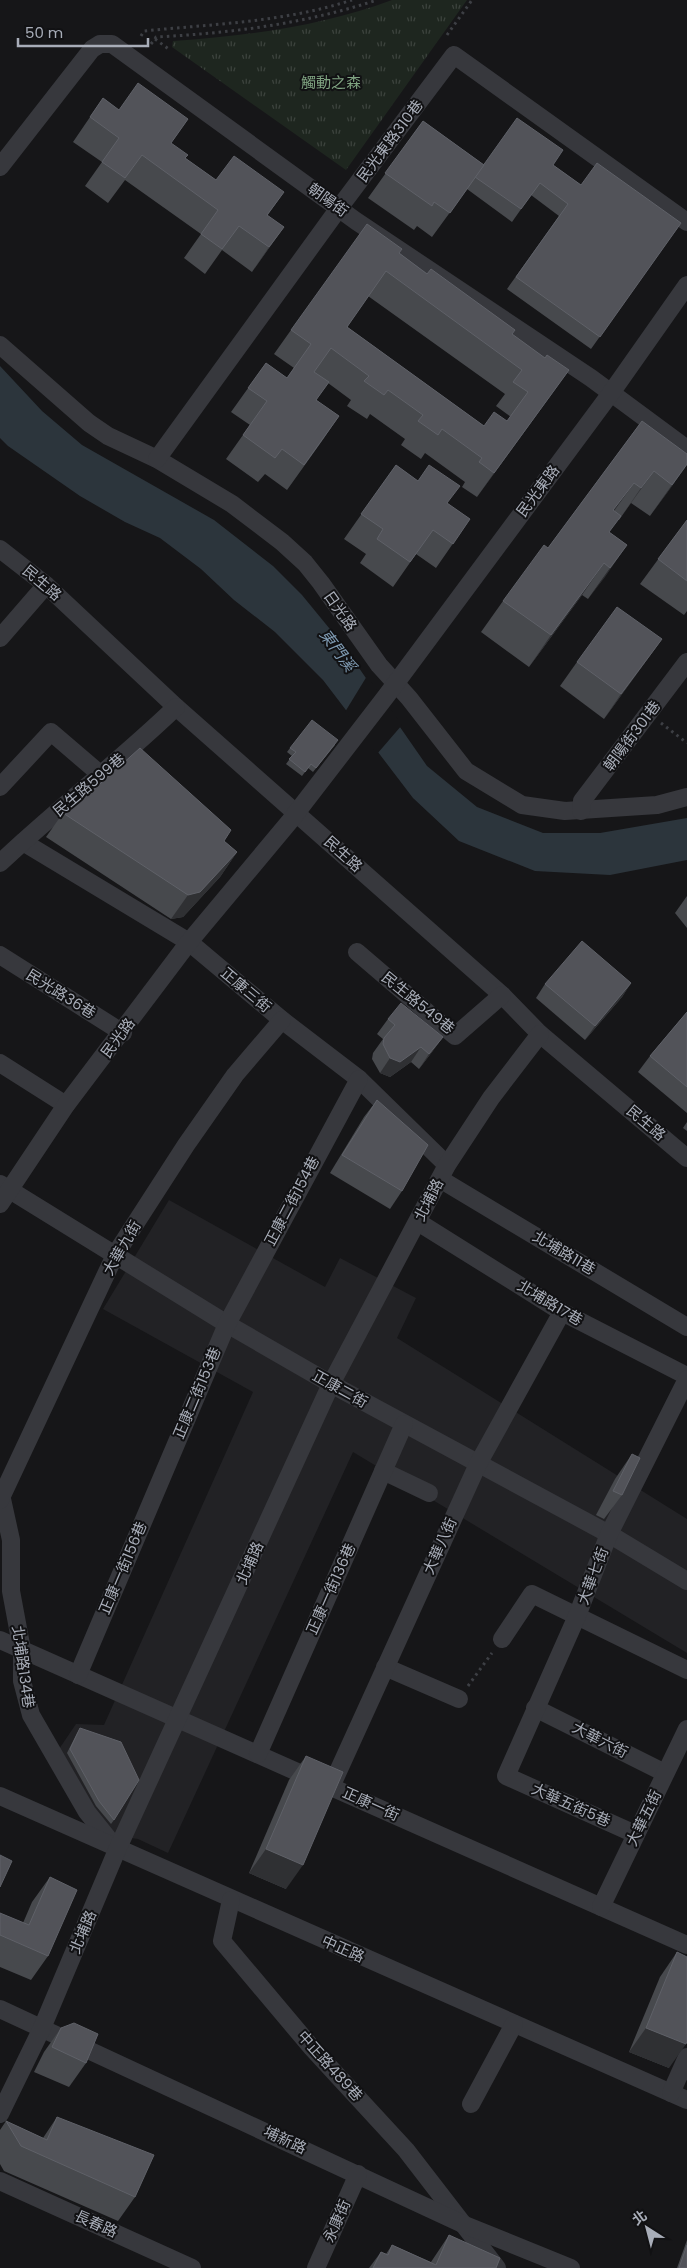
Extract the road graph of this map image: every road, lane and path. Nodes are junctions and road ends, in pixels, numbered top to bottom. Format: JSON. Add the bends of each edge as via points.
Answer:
{"nodes":[{"id":1,"x":352,"y":0,"type":"edge"},
{"id":2,"x":377,"y":0,"type":"edge"},
{"id":3,"x":472,"y":0,"type":"edge"},
{"id":4,"x":447,"y":35,"type":"dead end"},
{"id":5,"x":140,"y":36,"type":"dead end"},
{"id":6,"x":155,"y":39,"type":"junction"},
{"id":7,"x":151,"y":44,"type":"dead end"},
{"id":8,"x":170,"y":50,"type":"dead end"},
{"id":9,"x":0,"y":168,"type":"edge"},
{"id":10,"x":339,"y":208,"type":"junction"},
{"id":11,"x":687,"y":222,"type":"edge"},
{"id":12,"x":687,"y":285,"type":"edge"},
{"id":13,"x":0,"y":345,"type":"edge"},
{"id":14,"x":611,"y":393,"type":"junction"},
{"id":15,"x":687,"y":449,"type":"edge"},
{"id":16,"x":157,"y":458,"type":"junction"},
{"id":17,"x":0,"y":549,"type":"edge"},
{"id":18,"x":46,"y":585,"type":"junction"},
{"id":19,"x":0,"y":638,"type":"edge"},
{"id":20,"x":687,"y":662,"type":"edge"},
{"id":21,"x":391,"y":689,"type":"junction"},
{"id":22,"x":176,"y":707,"type":"junction"},
{"id":23,"x":655,"y":718,"type":"dead end"},
{"id":24,"x":687,"y":743,"type":"edge"},
{"id":25,"x":100,"y":774,"type":"junction"},
{"id":26,"x":0,"y":788,"type":"edge"},
{"id":27,"x":687,"y":797,"type":"edge"},
{"id":28,"x":581,"y":811,"type":"junction"},
{"id":29,"x":297,"y":812,"type":"junction"},
{"id":30,"x":23,"y":842,"type":"junction"},
{"id":31,"x":0,"y":863,"type":"edge"},
{"id":32,"x":190,"y":942,"type":"junction"},
{"id":33,"x":357,"y":952,"type":"dead end"},
{"id":34,"x":0,"y":955,"type":"edge"},
{"id":35,"x":502,"y":995,"type":"junction"},
{"id":36,"x":282,"y":1020,"type":"junction"},
{"id":37,"x":123,"y":1033,"type":"junction"},
{"id":38,"x":540,"y":1034,"type":"junction"},
{"id":39,"x":0,"y":1063,"type":"edge"},
{"id":40,"x":359,"y":1079,"type":"junction"},
{"id":41,"x":66,"y":1106,"type":"junction"},
{"id":42,"x":687,"y":1158,"type":"edge"},
{"id":43,"x":444,"y":1172,"type":"junction"},
{"id":44,"x":3,"y":1192,"type":"edge"},
{"id":45,"x":418,"y":1222,"type":"junction"},
{"id":46,"x":115,"y":1256,"type":"junction"},
{"id":47,"x":562,"y":1312,"type":"junction"},
{"id":48,"x":227,"y":1324,"type":"junction"},
{"id":49,"x":687,"y":1327,"type":"edge"},
{"id":50,"x":687,"y":1378,"type":"edge"},
{"id":51,"x":330,"y":1384,"type":"junction"},
{"id":52,"x":404,"y":1424,"type":"junction"},
{"id":53,"x":167,"y":1462,"type":"joint"},
{"id":54,"x":478,"y":1464,"type":"junction"},
{"id":55,"x":383,"y":1471,"type":"junction"},
{"id":56,"x":0,"y":1490,"type":"edge"},
{"id":57,"x":429,"y":1493,"type":"dead end"},
{"id":58,"x":0,"y":1499,"type":"edge"},
{"id":59,"x":610,"y":1534,"type":"junction"},
{"id":60,"x":687,"y":1581,"type":"edge"},
{"id":61,"x":578,"y":1616,"type":"junction"},
{"id":62,"x":502,"y":1639,"type":"joint"},
{"id":63,"x":0,"y":1640,"type":"edge"},
{"id":64,"x":22,"y":1650,"type":"junction"},
{"id":65,"x":385,"y":1667,"type":"junction"},
{"id":66,"x":687,"y":1670,"type":"edge"},
{"id":67,"x":78,"y":1674,"type":"junction"},
{"id":68,"x":459,"y":1699,"type":"joint"},
{"id":69,"x":536,"y":1708,"type":"junction"},
{"id":70,"x":178,"y":1720,"type":"junction"},
{"id":71,"x":687,"y":1729,"type":"edge"},
{"id":72,"x":258,"y":1754,"type":"junction"},
{"id":73,"x":665,"y":1773,"type":"junction"},
{"id":74,"x":506,"y":1776,"type":"joint"},
{"id":75,"x":331,"y":1787,"type":"junction"},
{"id":76,"x":0,"y":1796,"type":"edge"},
{"id":77,"x":636,"y":1834,"type":"junction"},
{"id":78,"x":117,"y":1850,"type":"junction"},
{"id":79,"x":231,"y":1900,"type":"junction"},
{"id":80,"x":601,"y":1907,"type":"junction"},
{"id":81,"x":687,"y":1945,"type":"edge"},
{"id":82,"x":0,"y":2009,"type":"edge"},
{"id":83,"x":514,"y":2024,"type":"junction"},
{"id":84,"x":42,"y":2028,"type":"junction"},
{"id":85,"x":687,"y":2056,"type":"edge"},
{"id":86,"x":671,"y":2093,"type":"junction"},
{"id":87,"x":687,"y":2100,"type":"edge"},
{"id":88,"x":470,"y":2104,"type":"dead end"},
{"id":89,"x":0,"y":2114,"type":"edge"},
{"id":90,"x":358,"y":2174,"type":"junction"},
{"id":91,"x":0,"y":2181,"type":"edge"},
{"id":92,"x":465,"y":2225,"type":"junction"},
{"id":93,"x":192,"y":2268,"type":"edge"},
{"id":94,"x":316,"y":2268,"type":"edge"},
{"id":95,"x":497,"y":2268,"type":"edge"},
{"id":96,"x":571,"y":2268,"type":"edge"}],
"edges":[{"from":1,"to":5,"type":"path","via":[[264,19],[144,31]]},
{"from":2,"to":6,"type":"path","via":[[281,25]]},
{"from":3,"to":4,"type":"path"},
{"from":6,"to":7,"type":"path"},
{"from":6,"to":8,"type":"path"},
{"from":9,"to":10,"type":"street","name":"朝陽街","via":[[92,49],[100,44],[112,44]]},
{"from":10,"to":11,"type":"street","name":"民光東路310巷","via":[[454,55]]},
{"from":10,"to":14,"type":"street","name":"朝陽街"},
{"from":10,"to":16,"type":"street","name":"民光東路310巷"},
{"from":12,"to":14,"type":"street","name":"民光東路"},
{"from":13,"to":16,"type":"street","name":"日光路","via":[[89,423],[108,436]]},
{"from":14,"to":15,"type":"street","name":"朝陽街"},
{"from":14,"to":21,"type":"street","name":"民光東路"},
{"from":16,"to":21,"type":"street","name":"日光路","via":[[232,504],[305,563],[379,666]]},
{"from":17,"to":18,"type":"street","name":"民生路"},
{"from":18,"to":19,"type":"street"},
{"from":18,"to":22,"type":"street","name":"民生路"},
{"from":20,"to":28,"type":"street","name":"朝陽街301巷","via":[[582,801]]},
{"from":21,"to":28,"type":"street","name":"日光路","via":[[466,771],[522,805]]},
{"from":21,"to":29,"type":"street","name":"民光東路"},
{"from":22,"to":25,"type":"street","name":"民生路599巷","via":[[134,748]]},
{"from":22,"to":29,"type":"street","name":"民生路"},
{"from":23,"to":24,"type":"path"},
{"from":25,"to":26,"type":"street","via":[[51,732]]},
{"from":25,"to":30,"type":"street","name":"民生路599巷"},
{"from":27,"to":28,"type":"street","name":"日光路","via":[[657,805]]},
{"from":29,"to":32,"type":"street","name":"民光路"},
{"from":29,"to":35,"type":"street","name":"民生路"},
{"from":30,"to":31,"type":"street","name":"民生路599巷"},
{"from":30,"to":32,"type":"street","name":"正康三街"},
{"from":32,"to":36,"type":"street","name":"正康三街"},
{"from":32,"to":37,"type":"street","name":"民光路"},
{"from":33,"to":35,"type":"street","name":"民生路549巷","via":[[455,1036]]},
{"from":34,"to":37,"type":"street","name":"民光路36巷"},
{"from":35,"to":38,"type":"street","name":"民生路"},
{"from":36,"to":40,"type":"street","name":"正康三街"},
{"from":36,"to":46,"type":"street","name":"大華九街","via":[[235,1075]]},
{"from":37,"to":41,"type":"street","name":"民光路"},
{"from":38,"to":42,"type":"street","name":"民生路"},
{"from":38,"to":43,"type":"street","name":"北埔路","via":[[491,1098]]},
{"from":39,"to":41,"type":"street"},
{"from":40,"to":43,"type":"street","name":"正康三街"},
{"from":40,"to":48,"type":"street","name":"正康二街154巷"},
{"from":41,"to":44,"type":"street","name":"民光路"},
{"from":43,"to":45,"type":"street","name":"北埔路"},
{"from":43,"to":49,"type":"street","name":"北埔路11巷"},
{"from":44,"to":46,"type":"street","name":"正康二街"},
{"from":45,"to":47,"type":"street","name":"北埔路17巷"},
{"from":45,"to":51,"type":"street","name":"北埔路"},
{"from":46,"to":48,"type":"street","name":"正康二街"},
{"from":46,"to":58,"type":"street","name":"大華九街"},
{"from":47,"to":50,"type":"street","name":"北埔路17巷"},
{"from":47,"to":54,"type":"street","name":"大華八街"},
{"from":48,"to":51,"type":"street","name":"正康二街"},
{"from":48,"to":53,"type":"street","name":"正康二街153巷"},
{"from":50,"to":59,"type":"street","name":"大華七街"},
{"from":51,"to":52,"type":"street","name":"正康二街"},
{"from":51,"to":70,"type":"street","name":"北埔路"},
{"from":52,"to":54,"type":"street","name":"正康二街"},
{"from":52,"to":55,"type":"street","name":"正康一街136巷"},
{"from":53,"to":67,"type":"street","name":"正康一街156巷"},
{"from":54,"to":59,"type":"street","name":"正康二街"},
{"from":54,"to":65,"type":"street","name":"大華八街"},
{"from":55,"to":57,"type":"street"},
{"from":55,"to":72,"type":"street","name":"正康一街136巷"},
{"from":56,"to":58,"type":"street","name":"北埔路134巷"},
{"from":58,"to":64,"type":"street","name":"北埔路134巷","via":[[12,1540],[11,1591]]},
{"from":59,"to":60,"type":"street","name":"正康二街"},
{"from":59,"to":61,"type":"street","name":"大華七街"},
{"from":61,"to":62,"type":"street","via":[[532,1594]]},
{"from":61,"to":66,"type":"street"},
{"from":61,"to":69,"type":"street","name":"大華七街"},
{"from":62,"to":68,"type":"path"},
{"from":63,"to":64,"type":"street","name":"正康一街"},
{"from":64,"to":67,"type":"street","name":"正康一街"},
{"from":64,"to":78,"type":"street","name":"北埔路134巷","via":[[22,1681],[30,1715],[87,1812]]},
{"from":65,"to":68,"type":"street"},
{"from":65,"to":75,"type":"street","name":"大華八街"},
{"from":67,"to":70,"type":"street","name":"正康一街"},
{"from":69,"to":73,"type":"street","name":"大華六街"},
{"from":69,"to":74,"type":"street","name":"大華七街"},
{"from":70,"to":72,"type":"street","name":"正康一街"},
{"from":70,"to":78,"type":"street","name":"北埔路"},
{"from":71,"to":73,"type":"street","name":"大華五街"},
{"from":72,"to":75,"type":"street","name":"正康一街"},
{"from":73,"to":77,"type":"street","name":"大華五街"},
{"from":74,"to":77,"type":"street","name":"大華五街5巷"},
{"from":75,"to":80,"type":"street","name":"正康一街"},
{"from":76,"to":78,"type":"street","name":"中正路"},
{"from":77,"to":80,"type":"street","name":"大華五街"},
{"from":78,"to":79,"type":"street","name":"中正路"},
{"from":78,"to":84,"type":"street","name":"北埔路"},
{"from":79,"to":83,"type":"street","name":"中正路"},
{"from":79,"to":92,"type":"street","name":"中正路489巷","via":[[222,1942],[312,2048],[406,2150]]},
{"from":80,"to":81,"type":"street","name":"正康一街"},
{"from":82,"to":84,"type":"street","name":"埔新路"},
{"from":83,"to":86,"type":"street","name":"中正路"},
{"from":83,"to":88,"type":"street"},
{"from":84,"to":89,"type":"street","name":"北埔路"},
{"from":84,"to":90,"type":"street","name":"埔新路"},
{"from":85,"to":86,"type":"street"},
{"from":86,"to":87,"type":"street","name":"中正路"},
{"from":90,"to":92,"type":"street","name":"埔新路"},
{"from":90,"to":94,"type":"street","name":"永康街"},
{"from":91,"to":93,"type":"street","name":"長春路"},
{"from":92,"to":95,"type":"street"},
{"from":92,"to":96,"type":"street","name":"埔新路"}]}
